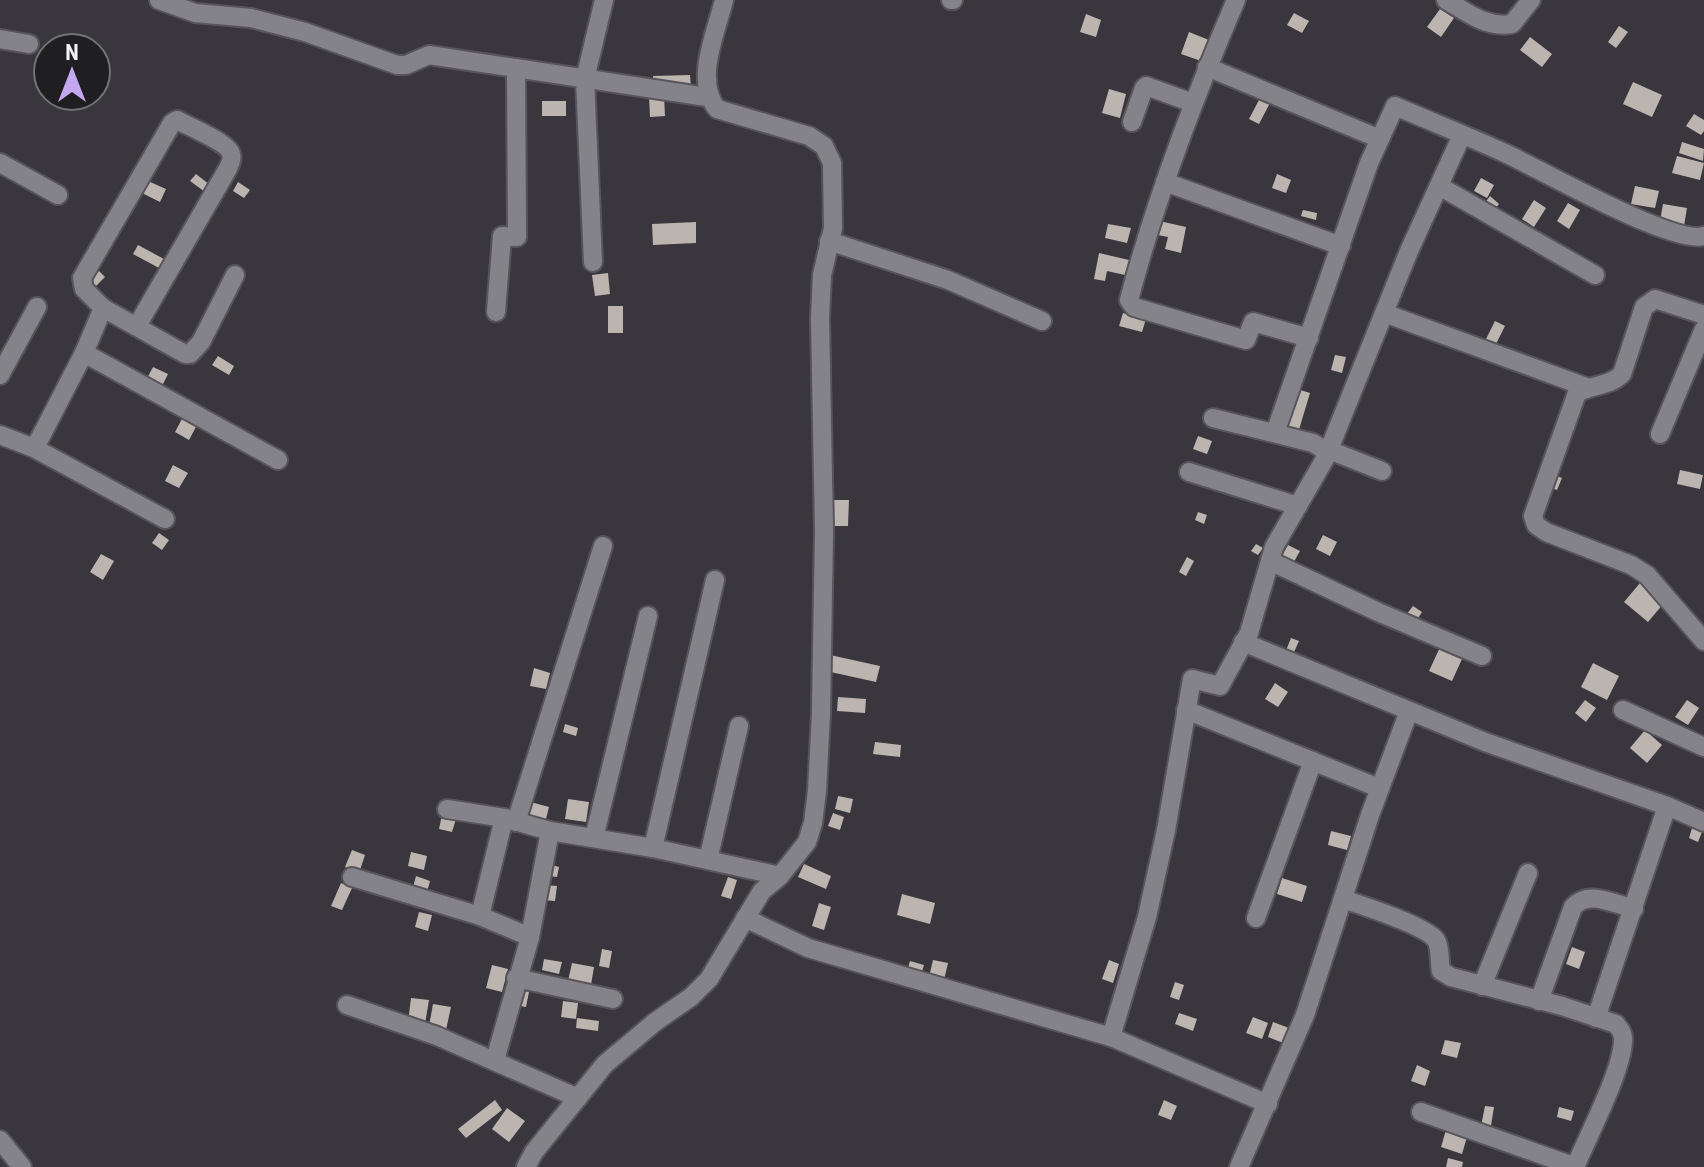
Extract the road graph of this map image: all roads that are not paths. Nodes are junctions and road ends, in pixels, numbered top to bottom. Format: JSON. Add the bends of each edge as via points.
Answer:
{"nodes":[{"id":1,"x":159,"y":0,"type":"edge"},
{"id":2,"x":604,"y":0,"type":"edge"},
{"id":3,"x":724,"y":0,"type":"edge"},
{"id":4,"x":1236,"y":0,"type":"edge"},
{"id":5,"x":1446,"y":0,"type":"edge"},
{"id":6,"x":1531,"y":0,"type":"edge"},
{"id":7,"x":0,"y":39,"type":"edge"},
{"id":8,"x":29,"y":44,"type":"dead end"},
{"id":9,"x":1207,"y":67,"type":"junction"},
{"id":10,"x":516,"y":68,"type":"junction"},
{"id":11,"x":585,"y":79,"type":"junction"},
{"id":12,"x":707,"y":97,"type":"junction"},
{"id":13,"x":1193,"y":103,"type":"junction"},
{"id":14,"x":1132,"y":122,"type":"dead end"},
{"id":15,"x":1462,"y":135,"type":"junction"},
{"id":16,"x":1380,"y":139,"type":"junction"},
{"id":17,"x":2,"y":169,"type":"edge"},
{"id":18,"x":1165,"y":182,"type":"junction"},
{"id":19,"x":1439,"y":186,"type":"junction"},
{"id":20,"x":58,"y":195,"type":"dead end"},
{"id":21,"x":1704,"y":236,"type":"edge"},
{"id":22,"x":829,"y":241,"type":"junction"},
{"id":23,"x":1341,"y":246,"type":"junction"},
{"id":24,"x":593,"y":262,"type":"dead end"},
{"id":25,"x":235,"y":275,"type":"dead end"},
{"id":26,"x":1595,"y":275,"type":"dead end"},
{"id":27,"x":37,"y":307,"type":"dead end"},
{"id":28,"x":103,"y":308,"type":"junction"},
{"id":29,"x":496,"y":312,"type":"dead end"},
{"id":30,"x":1384,"y":313,"type":"junction"},
{"id":31,"x":1704,"y":315,"type":"edge"},
{"id":32,"x":1042,"y":321,"type":"dead end"},
{"id":33,"x":137,"y":326,"type":"junction"},
{"id":34,"x":1704,"y":329,"type":"edge"},
{"id":35,"x":1309,"y":338,"type":"junction"},
{"id":36,"x":84,"y":353,"type":"junction"},
{"id":37,"x":0,"y":375,"type":"edge"},
{"id":38,"x":1586,"y":387,"type":"junction"},
{"id":39,"x":1213,"y":418,"type":"dead end"},
{"id":40,"x":1275,"y":433,"type":"junction"},
{"id":41,"x":1660,"y":434,"type":"dead end"},
{"id":42,"x":0,"y":435,"type":"edge"},
{"id":43,"x":34,"y":448,"type":"junction"},
{"id":44,"x":1328,"y":454,"type":"junction"},
{"id":45,"x":278,"y":460,"type":"dead end"},
{"id":46,"x":1382,"y":471,"type":"dead end"},
{"id":47,"x":1189,"y":472,"type":"dead end"},
{"id":48,"x":1298,"y":506,"type":"junction"},
{"id":49,"x":165,"y":519,"type":"dead end"},
{"id":50,"x":603,"y":546,"type":"dead end"},
{"id":51,"x":1270,"y":561,"type":"junction"},
{"id":52,"x":715,"y":580,"type":"dead end"},
{"id":53,"x":648,"y":616,"type":"dead end"},
{"id":54,"x":1704,"y":641,"type":"edge"},
{"id":55,"x":1243,"y":642,"type":"junction"},
{"id":56,"x":1482,"y":656,"type":"dead end"},
{"id":57,"x":1186,"y":710,"type":"junction"},
{"id":58,"x":1623,"y":710,"type":"dead end"},
{"id":59,"x":1409,"y":711,"type":"junction"},
{"id":60,"x":739,"y":726,"type":"dead end"},
{"id":61,"x":1704,"y":747,"type":"edge"},
{"id":62,"x":1313,"y":761,"type":"junction"},
{"id":63,"x":1379,"y":788,"type":"junction"},
{"id":64,"x":1667,"y":806,"type":"junction"},
{"id":65,"x":447,"y":809,"type":"dead end"},
{"id":66,"x":510,"y":820,"type":"junction"},
{"id":67,"x":1704,"y":822,"type":"edge"},
{"id":68,"x":550,"y":831,"type":"junction"},
{"id":69,"x":594,"y":838,"type":"junction"},
{"id":70,"x":653,"y":848,"type":"junction"},
{"id":71,"x":708,"y":860,"type":"junction"},
{"id":72,"x":1528,"y":873,"type":"dead end"},
{"id":73,"x":780,"y":876,"type":"junction"},
{"id":74,"x":352,"y":877,"type":"dead end"},
{"id":75,"x":1343,"y":899,"type":"junction"},
{"id":76,"x":1634,"y":909,"type":"junction"},
{"id":77,"x":480,"y":916,"type":"junction"},
{"id":78,"x":745,"y":918,"type":"junction"},
{"id":79,"x":1256,"y":918,"type":"dead end"},
{"id":80,"x":530,"y":937,"type":"junction"},
{"id":81,"x":516,"y":978,"type":"junction"},
{"id":82,"x":1482,"y":986,"type":"junction"},
{"id":83,"x":613,"y":999,"type":"dead end"},
{"id":84,"x":1539,"y":1001,"type":"junction"},
{"id":85,"x":347,"y":1005,"type":"dead end"},
{"id":86,"x":1596,"y":1018,"type":"junction"},
{"id":87,"x":1111,"y":1037,"type":"junction"},
{"id":88,"x":495,"y":1060,"type":"junction"},
{"id":89,"x":578,"y":1098,"type":"junction"},
{"id":90,"x":1268,"y":1104,"type":"junction"},
{"id":91,"x":1421,"y":1112,"type":"dead end"},
{"id":92,"x":0,"y":1140,"type":"edge"},
{"id":93,"x":22,"y":1167,"type":"edge"},
{"id":94,"x":526,"y":1167,"type":"edge"},
{"id":95,"x":1239,"y":1167,"type":"edge"},
{"id":96,"x":1576,"y":1167,"type":"edge"}],
"edges":[{"from":1,"to":10,"type":"street","via":[[195,13],[251,18],[305,32],[397,65],[429,55]]},
{"from":2,"to":11,"type":"street"},
{"from":3,"to":12,"type":"street"},
{"from":4,"to":9,"type":"street"},
{"from":5,"to":6,"type":"street","via":[[1500,26],[1512,24]]},
{"from":7,"to":8,"type":"street"},
{"from":9,"to":13,"type":"street"},
{"from":9,"to":16,"type":"street"},
{"from":10,"to":11,"type":"street"},
{"from":10,"to":29,"type":"street","via":[[517,237],[502,236]]},
{"from":11,"to":12,"type":"street"},
{"from":11,"to":24,"type":"street"},
{"from":12,"to":22,"type":"street","via":[[717,109],[809,136],[824,146],[832,163]]},
{"from":13,"to":14,"type":"street","via":[[1146,86]]},
{"from":13,"to":18,"type":"street"},
{"from":15,"to":16,"type":"street","via":[[1395,106]]},
{"from":15,"to":19,"type":"street"},
{"from":15,"to":21,"type":"street","via":[[1643,220],[1680,234]]},
{"from":16,"to":23,"type":"street"},
{"from":17,"to":20,"type":"street"},
{"from":18,"to":23,"type":"street"},
{"from":18,"to":35,"type":"street","via":[[1129,300],[1134,307],[1246,340],[1253,322]]},
{"from":19,"to":26,"type":"street"},
{"from":19,"to":30,"type":"street"},
{"from":22,"to":32,"type":"street","via":[[948,280]]},
{"from":22,"to":73,"type":"street","via":[[820,318],[824,530],[817,791],[807,842]]},
{"from":23,"to":35,"type":"street"},
{"from":25,"to":33,"type":"street","via":[[193,353],[185,354]]},
{"from":27,"to":37,"type":"street"},
{"from":28,"to":33,"type":"street"},
{"from":28,"to":33,"type":"street","via":[[84,289],[82,278],[177,120],[223,144],[232,157]]},
{"from":28,"to":36,"type":"street"},
{"from":30,"to":38,"type":"street"},
{"from":30,"to":44,"type":"street"},
{"from":31,"to":38,"type":"street","via":[[1651,300],[1622,374],[1614,382]]},
{"from":34,"to":41,"type":"street"},
{"from":35,"to":40,"type":"street"},
{"from":36,"to":43,"type":"street"},
{"from":36,"to":45,"type":"street"},
{"from":38,"to":54,"type":"street","via":[[1577,393],[1541,488],[1533,516],[1536,525],[1647,575]]},
{"from":39,"to":40,"type":"street"},
{"from":40,"to":44,"type":"street","via":[[1313,443]]},
{"from":42,"to":43,"type":"street"},
{"from":43,"to":49,"type":"street"},
{"from":44,"to":46,"type":"street"},
{"from":44,"to":48,"type":"street"},
{"from":47,"to":48,"type":"street"},
{"from":48,"to":51,"type":"street"},
{"from":50,"to":66,"type":"street"},
{"from":51,"to":55,"type":"street"},
{"from":51,"to":56,"type":"street"},
{"from":52,"to":70,"type":"street"},
{"from":53,"to":69,"type":"street"},
{"from":55,"to":57,"type":"street","via":[[1220,686],[1192,679]]},
{"from":55,"to":59,"type":"street"},
{"from":57,"to":62,"type":"street"},
{"from":57,"to":87,"type":"street","via":[[1147,917]]},
{"from":58,"to":61,"type":"street"},
{"from":59,"to":63,"type":"street"},
{"from":59,"to":64,"type":"street"},
{"from":60,"to":71,"type":"street"},
{"from":62,"to":63,"type":"street"},
{"from":62,"to":79,"type":"street"},
{"from":63,"to":75,"type":"street"},
{"from":64,"to":67,"type":"street"},
{"from":64,"to":76,"type":"street"},
{"from":65,"to":66,"type":"street"},
{"from":66,"to":68,"type":"street"},
{"from":66,"to":77,"type":"street"},
{"from":68,"to":69,"type":"street"},
{"from":68,"to":80,"type":"street"},
{"from":69,"to":70,"type":"street"},
{"from":70,"to":71,"type":"street"},
{"from":71,"to":73,"type":"street"},
{"from":72,"to":82,"type":"street"},
{"from":73,"to":78,"type":"street","via":[[762,891]]},
{"from":74,"to":77,"type":"street"},
{"from":75,"to":82,"type":"street","via":[[1431,936],[1437,941],[1441,971]]},
{"from":75,"to":90,"type":"street","via":[[1305,1015]]},
{"from":76,"to":84,"type":"street","via":[[1580,898]]},
{"from":76,"to":86,"type":"street"},
{"from":77,"to":80,"type":"street"},
{"from":78,"to":87,"type":"street","via":[[808,948]]},
{"from":78,"to":89,"type":"street","via":[[709,979],[605,1064]]},
{"from":80,"to":81,"type":"street"},
{"from":81,"to":83,"type":"street"},
{"from":81,"to":88,"type":"street"},
{"from":82,"to":84,"type":"street"},
{"from":84,"to":86,"type":"street"},
{"from":85,"to":88,"type":"street"},
{"from":86,"to":96,"type":"street","via":[[1616,1024],[1623,1041]]},
{"from":87,"to":90,"type":"street"},
{"from":88,"to":89,"type":"street"},
{"from":89,"to":94,"type":"street"},
{"from":90,"to":95,"type":"street"},
{"from":91,"to":96,"type":"street"},
{"from":92,"to":93,"type":"street"}]}
